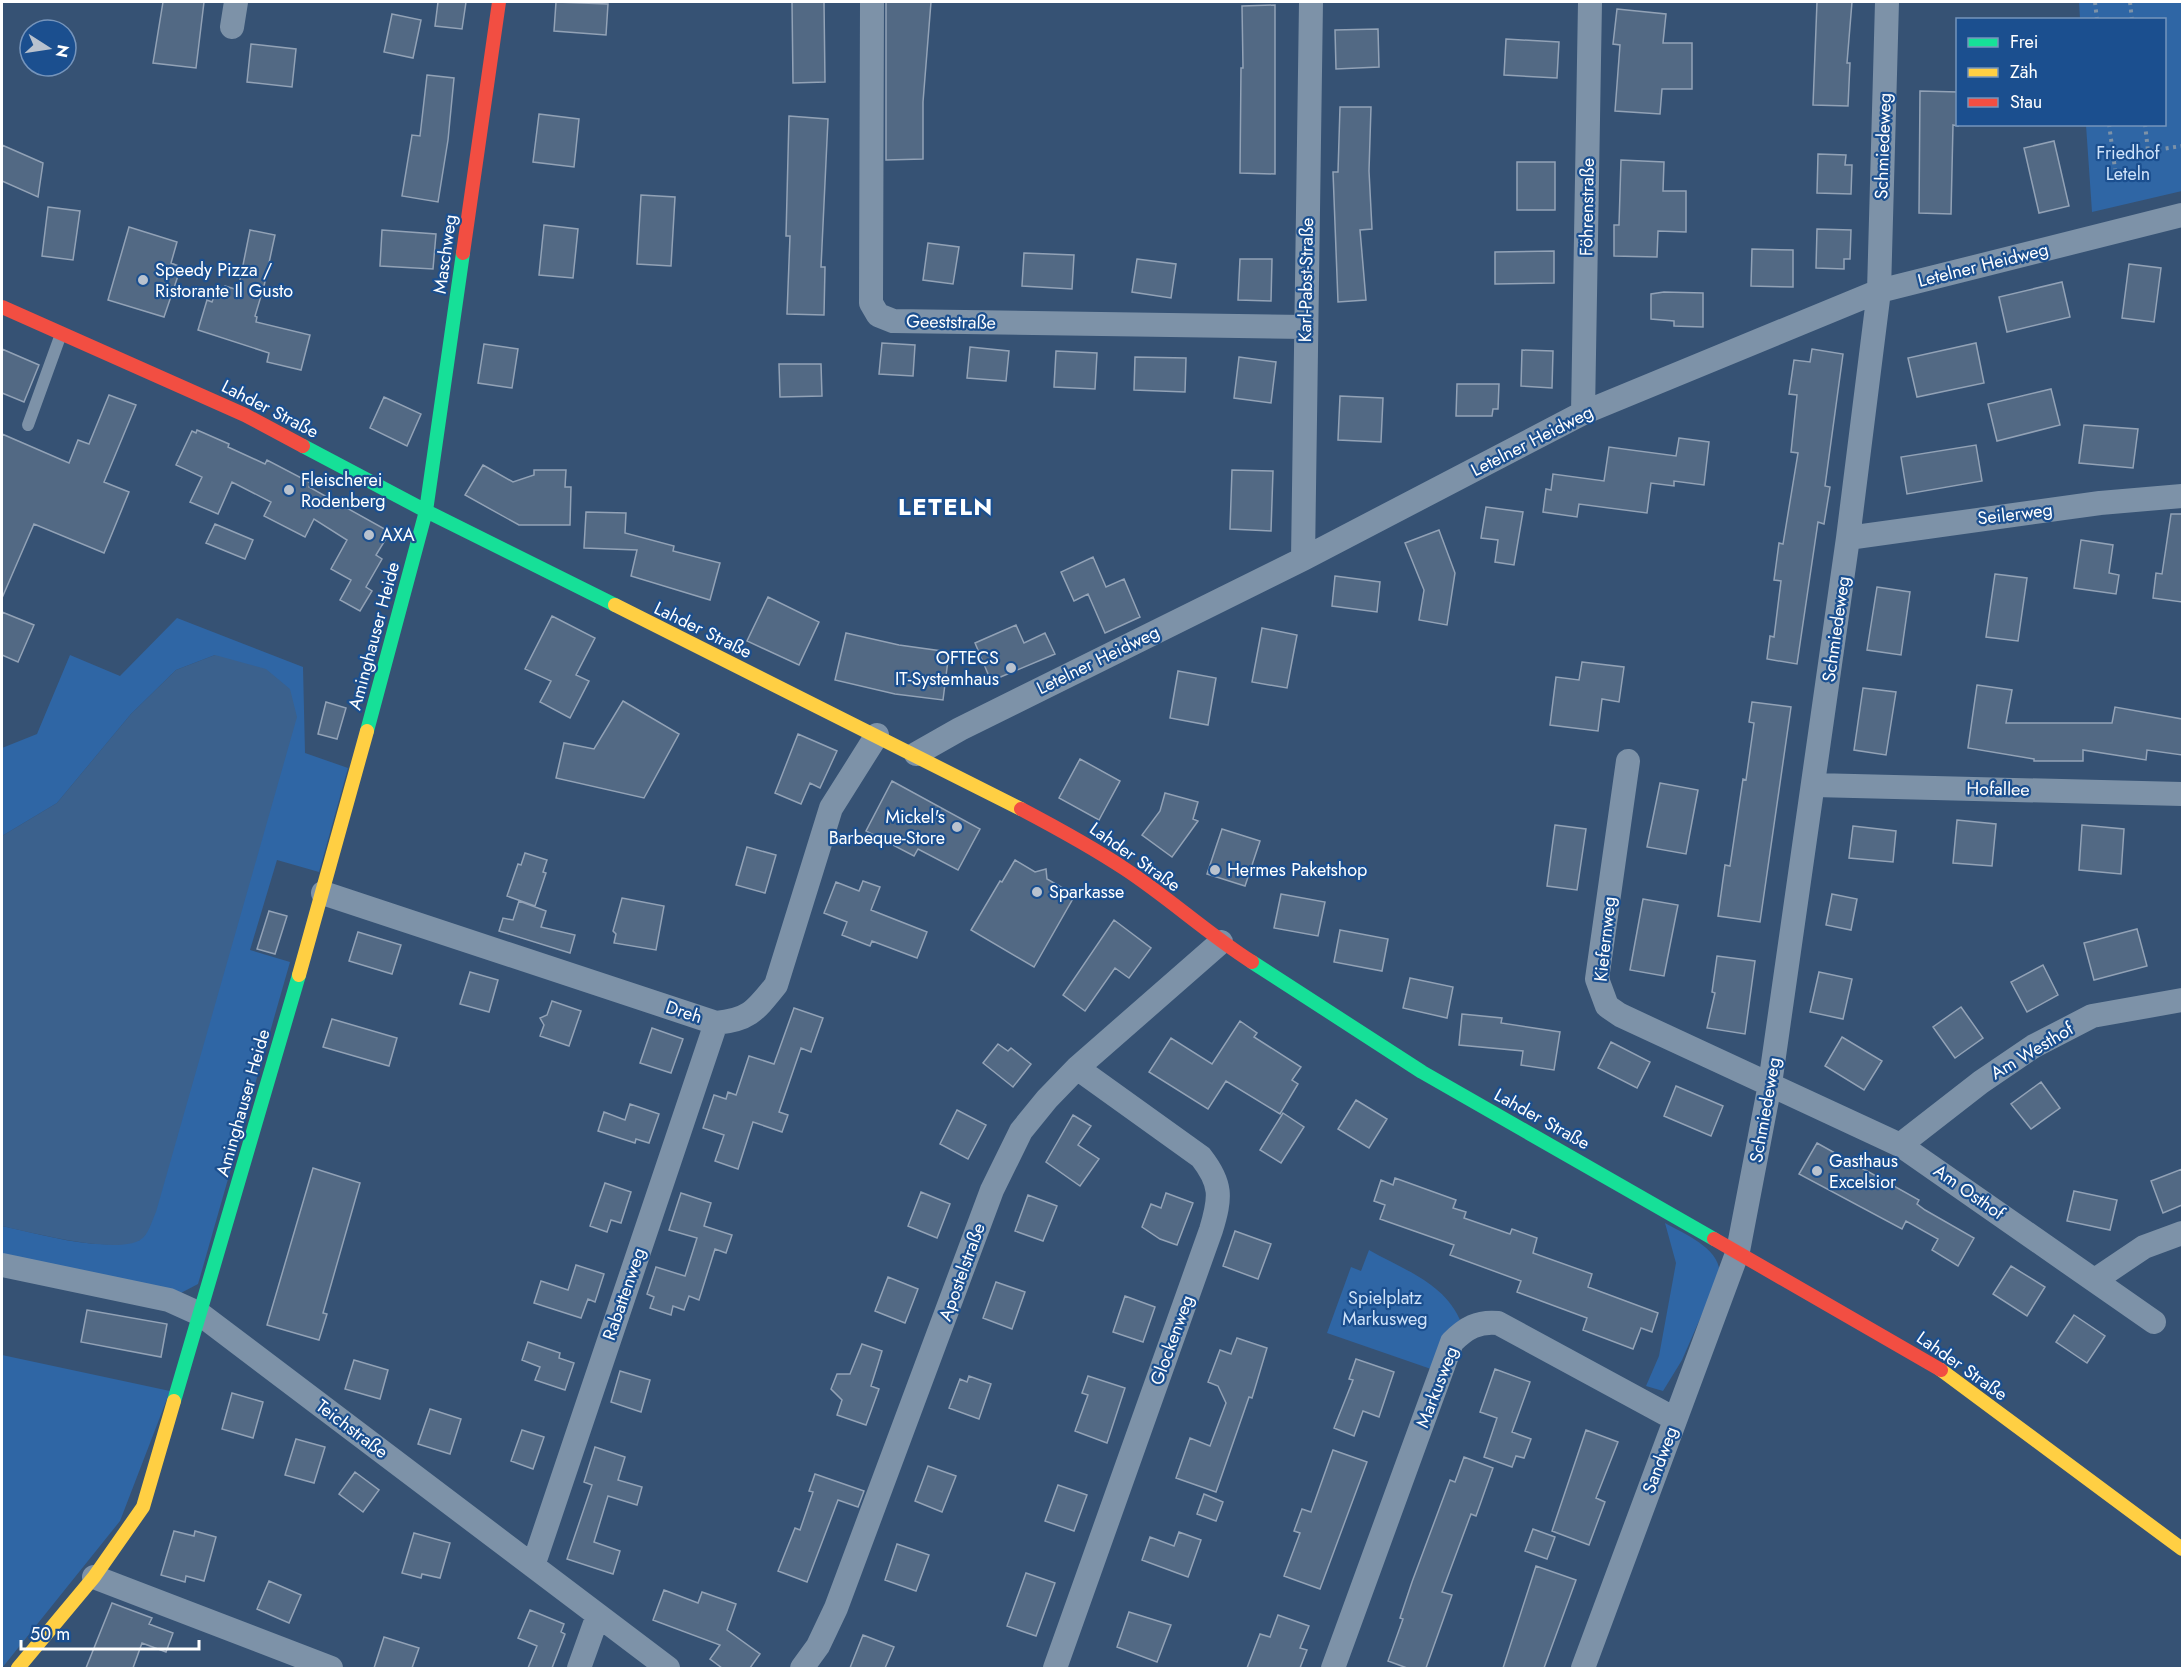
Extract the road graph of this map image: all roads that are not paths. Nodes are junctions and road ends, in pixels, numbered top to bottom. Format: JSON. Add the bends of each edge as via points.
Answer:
{"nodes":[{"id":1,"x":236,"y":2,"type":"edge"},
{"id":2,"x":499,"y":2,"type":"edge"},
{"id":3,"x":872,"y":2,"type":"edge"},
{"id":4,"x":1311,"y":2,"type":"edge"},
{"id":5,"x":1590,"y":2,"type":"edge"},
{"id":6,"x":1887,"y":2,"type":"edge"},
{"id":7,"x":232,"y":27,"type":"dead end"},
{"id":8,"x":2182,"y":215,"type":"edge"},
{"id":9,"x":1879,"y":291,"type":"junction"},
{"id":10,"x":2,"y":307,"type":"edge"},
{"id":11,"x":1305,"y":327,"type":"junction"},
{"id":12,"x":62,"y":333,"type":"junction"},
{"id":13,"x":1583,"y":413,"type":"junction"},
{"id":14,"x":28,"y":425,"type":"dead end"},
{"id":15,"x":2182,"y":496,"type":"edge"},
{"id":16,"x":426,"y":511,"type":"junction"},
{"id":17,"x":1848,"y":538,"type":"junction"},
{"id":18,"x":1303,"y":559,"type":"junction"},
{"id":19,"x":877,"y":735,"type":"junction"},
{"id":20,"x":916,"y":754,"type":"junction"},
{"id":21,"x":1628,"y":761,"type":"dead end"},
{"id":22,"x":1814,"y":785,"type":"junction"},
{"id":23,"x":2182,"y":794,"type":"edge"},
{"id":24,"x":323,"y":894,"type":"junction"},
{"id":25,"x":1221,"y":942,"type":"junction"},
{"id":26,"x":2182,"y":1000,"type":"edge"},
{"id":27,"x":716,"y":1023,"type":"junction"},
{"id":28,"x":1077,"y":1068,"type":"junction"},
{"id":29,"x":1770,"y":1084,"type":"junction"},
{"id":30,"x":1900,"y":1145,"type":"junction"},
{"id":31,"x":2182,"y":1233,"type":"edge"},
{"id":32,"x":1738,"y":1251,"type":"junction"},
{"id":33,"x":2,"y":1265,"type":"edge"},
{"id":34,"x":2095,"y":1280,"type":"junction"},
{"id":35,"x":200,"y":1314,"type":"junction"},
{"id":36,"x":2154,"y":1322,"type":"dead end"},
{"id":37,"x":1675,"y":1419,"type":"junction"},
{"id":38,"x":2182,"y":1549,"type":"edge"},
{"id":39,"x":533,"y":1566,"type":"junction"},
{"id":40,"x":94,"y":1577,"type":"junction"},
{"id":41,"x":598,"y":1615,"type":"junction"},
{"id":42,"x":18,"y":1668,"type":"edge"},
{"id":43,"x":332,"y":1668,"type":"edge"},
{"id":44,"x":579,"y":1668,"type":"edge"},
{"id":45,"x":668,"y":1668,"type":"edge"},
{"id":46,"x":802,"y":1668,"type":"edge"},
{"id":47,"x":1055,"y":1668,"type":"edge"},
{"id":48,"x":1333,"y":1668,"type":"edge"},
{"id":49,"x":1583,"y":1668,"type":"edge"}],
"edges":[{"from":1,"to":7,"type":"street"},
{"from":2,"to":16,"type":"street","name":"Maschweg"},
{"from":3,"to":11,"type":"street","name":"Geeststraße","via":[[871,303],[878,315],[893,321]]},
{"from":4,"to":11,"type":"street","name":"Karl-Pabst-Straße"},
{"from":5,"to":13,"type":"street","name":"Föhrenstraße"},
{"from":6,"to":9,"type":"street","name":"Schmiedeweg"},
{"from":8,"to":9,"type":"street","name":"Letelner Heidweg"},
{"from":9,"to":13,"type":"street","name":"Letelner Heidweg"},
{"from":9,"to":17,"type":"street","name":"Schmiedeweg"},
{"from":10,"to":12,"type":"street","name":"Lahder Straße"},
{"from":11,"to":18,"type":"street","name":"Karl-Pabst-Straße"},
{"from":12,"to":14,"type":"lane"},
{"from":12,"to":16,"type":"street","name":"Lahder Straße","via":[[246,415]]},
{"from":13,"to":18,"type":"street","name":"Letelner Heidweg"},
{"from":15,"to":17,"type":"street","name":"Seilerweg","via":[[2100,503]]},
{"from":16,"to":19,"type":"street","name":"Lahder Straße"},
{"from":16,"to":24,"type":"street","name":"Aminghauser Heide"},
{"from":17,"to":22,"type":"street","name":"Schmiedeweg"},
{"from":18,"to":20,"type":"street","name":"Letelner Heidweg"},
{"from":19,"to":20,"type":"street","name":"Lahder Straße"},
{"from":19,"to":27,"type":"street","name":"Dreh","via":[[831,808],[776,986],[739,1021]]},
{"from":20,"to":25,"type":"street","name":"Lahder Straße","via":[[1072,836],[1127,870]]},
{"from":21,"to":29,"type":"street","name":"Kiefernweg","via":[[1597,979],[1601,995],[1607,1006],[1620,1015]]},
{"from":22,"to":23,"type":"street","name":"Hofallee"},
{"from":22,"to":29,"type":"street","name":"Schmiedeweg"},
{"from":24,"to":27,"type":"street","name":"Dreh"},
{"from":24,"to":35,"type":"street","name":"Aminghauser Heide"},
{"from":25,"to":28,"type":"street","name":"Apostelstraße"},
{"from":25,"to":32,"type":"street","name":"Lahder Straße","via":[[1422,1072]]},
{"from":26,"to":30,"type":"street","name":"Am Westhof","via":[[2092,1016],[2034,1046]]},
{"from":27,"to":39,"type":"street","name":"Rabattenweg"},
{"from":28,"to":46,"type":"street","name":"Apostelstraße","via":[[1021,1131],[1005,1160],[836,1608],[818,1646]]},
{"from":28,"to":47,"type":"street","name":"Glockenweg","via":[[1201,1157],[1215,1174],[1219,1191],[1211,1230]]},
{"from":29,"to":30,"type":"street","name":"Am Osthof"},
{"from":29,"to":32,"type":"street","name":"Schmiedeweg"},
{"from":30,"to":34,"type":"street","name":"Am Osthof"},
{"from":31,"to":34,"type":"street","via":[[2144,1248]]},
{"from":32,"to":37,"type":"street","name":"Sandweg"},
{"from":32,"to":38,"type":"street","name":"Lahder Straße","via":[[1933,1364]]},
{"from":33,"to":35,"type":"street","name":"Teichstraße","via":[[169,1300]]},
{"from":34,"to":36,"type":"street","name":"Am Osthof"},
{"from":35,"to":39,"type":"street","name":"Teichstraße"},
{"from":35,"to":40,"type":"street","name":"Aminghauser Heide","via":[[143,1507]]},
{"from":37,"to":48,"type":"street","name":"Markusweg","via":[[1498,1323],[1484,1322],[1463,1332],[1452,1342]]},
{"from":37,"to":49,"type":"street","name":"Sandweg"},
{"from":39,"to":41,"type":"street","name":"Teichstraße"},
{"from":40,"to":42,"type":"street","name":"Aminghauser Heide"},
{"from":40,"to":43,"type":"street"},
{"from":41,"to":44,"type":"street"},
{"from":41,"to":45,"type":"street","name":"Teichstraße"}]}
